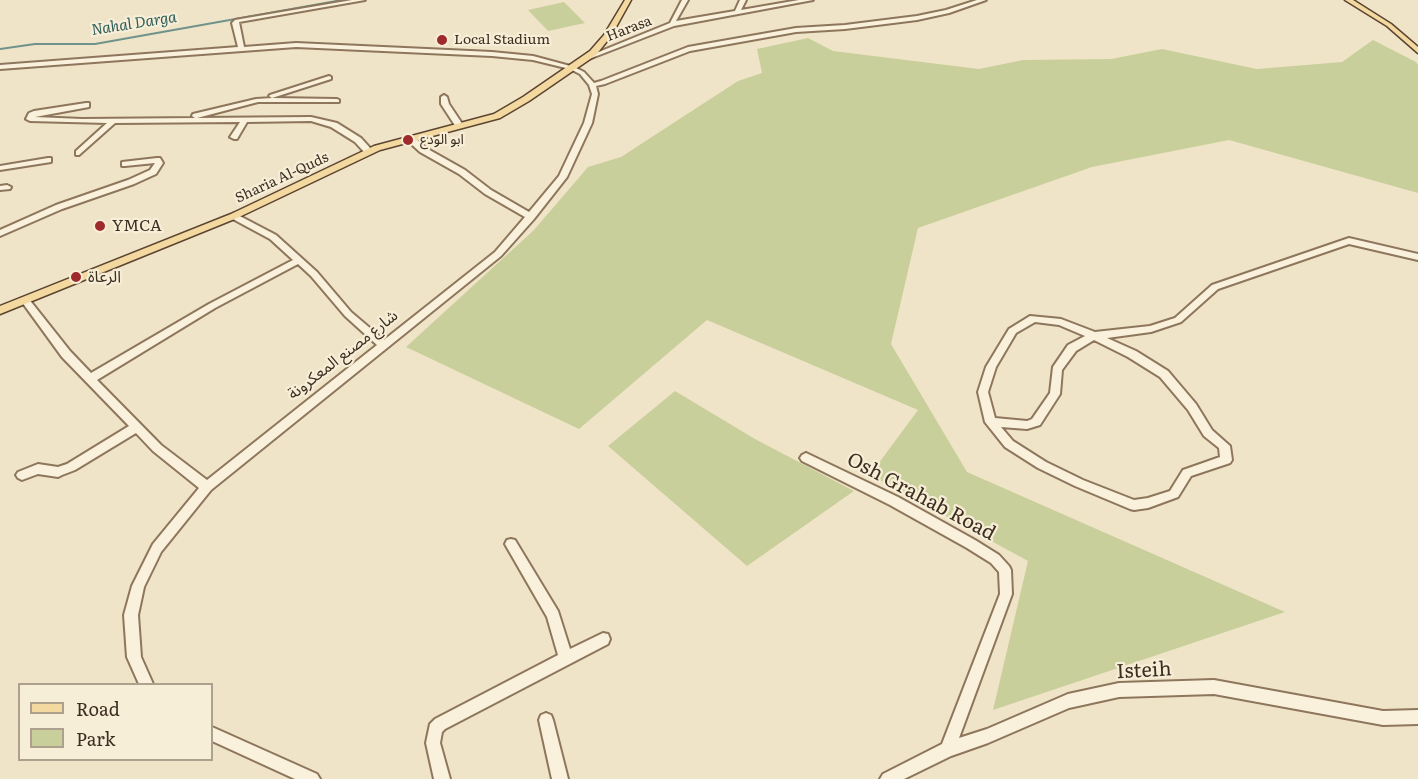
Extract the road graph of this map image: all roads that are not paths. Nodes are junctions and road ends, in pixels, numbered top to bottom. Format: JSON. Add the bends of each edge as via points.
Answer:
{"nodes":[{"id":1,"x":362,"y":0,"type":"edge"},
{"id":2,"x":628,"y":0,"type":"edge"},
{"id":3,"x":685,"y":0,"type":"edge"},
{"id":4,"x":743,"y":0,"type":"edge"},
{"id":5,"x":810,"y":0,"type":"edge"},
{"id":6,"x":983,"y":0,"type":"edge"},
{"id":7,"x":1348,"y":0,"type":"edge"},
{"id":8,"x":737,"y":12,"type":"junction"},
{"id":9,"x":672,"y":24,"type":"junction"},
{"id":10,"x":242,"y":48,"type":"junction"},
{"id":11,"x":1418,"y":51,"type":"edge"},
{"id":12,"x":587,"y":58,"type":"junction"},
{"id":13,"x":0,"y":67,"type":"edge"},
{"id":14,"x":572,"y":68,"type":"junction"},
{"id":15,"x":329,"y":78,"type":"dead end"},
{"id":16,"x":592,"y":85,"type":"junction"},
{"id":17,"x":444,"y":96,"type":"dead end"},
{"id":18,"x":258,"y":100,"type":"junction"},
{"id":19,"x":337,"y":101,"type":"dead end"},
{"id":20,"x":86,"y":105,"type":"dead end"},
{"id":21,"x":245,"y":119,"type":"junction"},
{"id":22,"x":113,"y":121,"type":"junction"},
{"id":23,"x":179,"y":121,"type":"junction"},
{"id":24,"x":459,"y":125,"type":"junction"},
{"id":25,"x":234,"y":137,"type":"dead end"},
{"id":26,"x":410,"y":138,"type":"junction"},
{"id":27,"x":368,"y":151,"type":"junction"},
{"id":28,"x":79,"y":153,"type":"dead end"},
{"id":29,"x":48,"y":160,"type":"dead end"},
{"id":30,"x":125,"y":164,"type":"dead end"},
{"id":31,"x":0,"y":168,"type":"edge"},
{"id":32,"x":234,"y":216,"type":"junction"},
{"id":33,"x":531,"y":217,"type":"junction"},
{"id":34,"x":0,"y":233,"type":"edge"},
{"id":35,"x":1418,"y":257,"type":"edge"},
{"id":36,"x":299,"y":260,"type":"junction"},
{"id":37,"x":25,"y":300,"type":"junction"},
{"id":38,"x":0,"y":310,"type":"edge"},
{"id":39,"x":1094,"y":336,"type":"junction"},
{"id":40,"x":384,"y":346,"type":"junction"},
{"id":41,"x":90,"y":379,"type":"junction"},
{"id":42,"x":990,"y":422,"type":"junction"},
{"id":43,"x":138,"y":427,"type":"junction"},
{"id":44,"x":806,"y":458,"type":"dead end"},
{"id":45,"x":22,"y":475,"type":"dead end"},
{"id":46,"x":207,"y":487,"type":"junction"},
{"id":47,"x":511,"y":544,"type":"dead end"},
{"id":48,"x":603,"y":639,"type":"dead end"},
{"id":49,"x":566,"y":658,"type":"junction"},
{"id":50,"x":146,"y":683,"type":"edge"},
{"id":51,"x":1418,"y":717,"type":"edge"},
{"id":52,"x":546,"y":720,"type":"dead end"},
{"id":53,"x":213,"y":734,"type":"edge"},
{"id":54,"x":948,"y":749,"type":"junction"},
{"id":55,"x":312,"y":779,"type":"edge"},
{"id":56,"x":442,"y":779,"type":"edge"},
{"id":57,"x":560,"y":779,"type":"edge"},
{"id":58,"x":888,"y":779,"type":"edge"}],
"edges":[{"from":1,"to":10,"type":"street","via":[[237,21]]},
{"from":2,"to":12,"type":"main road","name":"Sharia Al-Quds","via":[[607,36]]},
{"from":3,"to":9,"type":"street"},
{"from":4,"to":8,"type":"street"},
{"from":5,"to":8,"type":"street","name":"Harasa"},
{"from":6,"to":16,"type":"street","via":[[917,18],[796,30],[688,49]]},
{"from":7,"to":11,"type":"main road","via":[[1389,26]]},
{"from":8,"to":9,"type":"street","name":"Harasa"},
{"from":9,"to":12,"type":"street","name":"Harasa"},
{"from":10,"to":13,"type":"street"},
{"from":10,"to":14,"type":"street","via":[[296,45],[492,54],[533,58]]},
{"from":12,"to":14,"type":"main road","name":"Sharia Al-Quds"},
{"from":14,"to":16,"type":"street"},
{"from":14,"to":24,"type":"main road","name":"Sharia Al-Quds","via":[[497,116]]},
{"from":15,"to":18,"type":"street"},
{"from":16,"to":33,"type":"street","name":"شارع مصنع المعكرونة","via":[[595,94],[588,123],[563,177]]},
{"from":17,"to":24,"type":"street"},
{"from":18,"to":19,"type":"street"},
{"from":18,"to":23,"type":"street"},
{"from":20,"to":22,"type":"street","via":[[37,113],[30,119]]},
{"from":21,"to":23,"type":"street"},
{"from":21,"to":25,"type":"street"},
{"from":21,"to":27,"type":"street","via":[[326,122]]},
{"from":22,"to":23,"type":"street"},
{"from":22,"to":28,"type":"street"},
{"from":24,"to":26,"type":"main road","name":"Sharia Al-Quds"},
{"from":26,"to":27,"type":"main road","name":"Sharia Al-Quds"},
{"from":26,"to":33,"type":"street"},
{"from":27,"to":32,"type":"main road","name":"Sharia Al-Quds"},
{"from":29,"to":31,"type":"street"},
{"from":30,"to":34,"type":"street","via":[[157,160],[159,163],[153,172]]},
{"from":32,"to":36,"type":"street","via":[[273,237]]},
{"from":32,"to":37,"type":"main road","name":"Sharia Al-Quds"},
{"from":33,"to":40,"type":"street","name":"شارع مصنع المعكرونة","via":[[484,267]]},
{"from":35,"to":39,"type":"street","via":[[1349,241],[1215,287],[1178,320],[1151,329]]},
{"from":36,"to":40,"type":"street","via":[[348,314]]},
{"from":36,"to":41,"type":"street","via":[[212,306]]},
{"from":37,"to":38,"type":"main road","name":"Sharia Al-Quds"},
{"from":37,"to":41,"type":"street"},
{"from":39,"to":42,"type":"street","via":[[1063,358],[1057,370],[1055,394],[1036,422]]},
{"from":39,"to":42,"type":"street","via":[[1061,322],[1033,318],[1012,331],[991,367],[983,392]]},
{"from":39,"to":42,"type":"street","via":[[1164,374],[1208,433],[1224,446],[1226,460],[1187,473],[1174,494],[1134,505],[1042,465],[1009,444]]},
{"from":40,"to":46,"type":"street","name":"شارع مصنع المعكرونة"},
{"from":41,"to":43,"type":"street"},
{"from":43,"to":45,"type":"street","via":[[71,467],[58,472],[38,469]]},
{"from":43,"to":46,"type":"street","via":[[157,448]]},
{"from":44,"to":54,"type":"street","name":"Osh Grahab Road","via":[[971,544],[1005,570],[1006,594]]},
{"from":46,"to":50,"type":"street","name":"شارع مصنع المعكرونة","via":[[157,548],[138,585],[131,634],[134,657]]},
{"from":47,"to":49,"type":"street","via":[[553,615]]},
{"from":48,"to":49,"type":"street"},
{"from":49,"to":56,"type":"street","via":[[440,724],[433,743]]},
{"from":51,"to":54,"type":"street","name":"Isteih","via":[[1383,718],[1214,687],[1119,690],[1068,701]]},
{"from":52,"to":57,"type":"street"},
{"from":53,"to":55,"type":"street"},
{"from":54,"to":58,"type":"street","name":"Isteih"}]}
